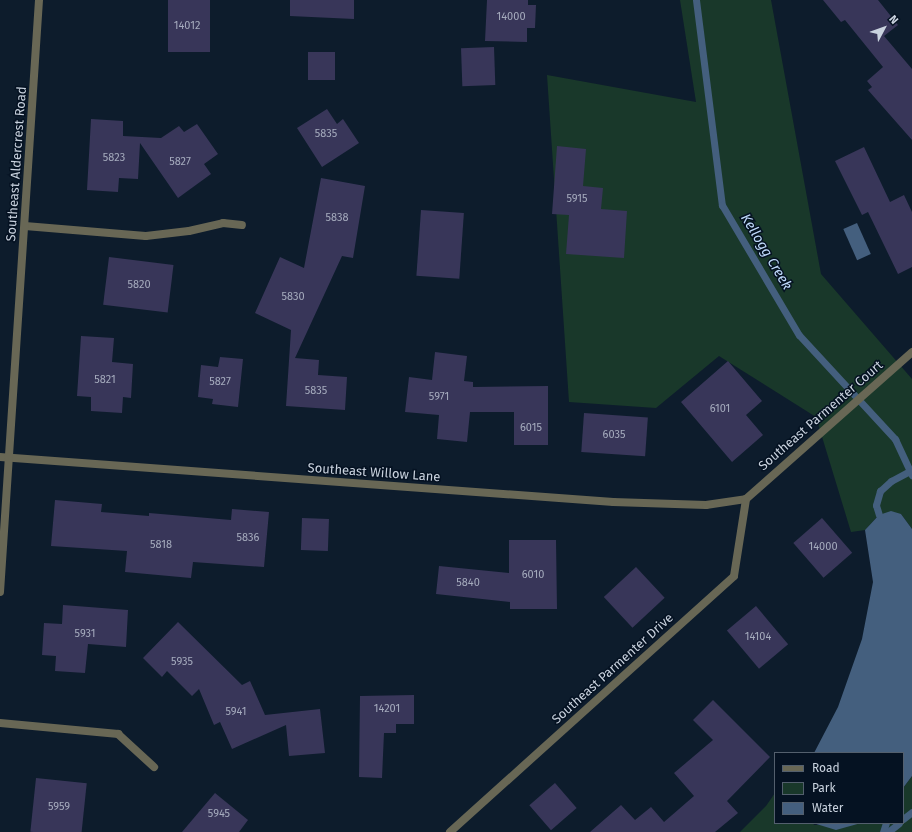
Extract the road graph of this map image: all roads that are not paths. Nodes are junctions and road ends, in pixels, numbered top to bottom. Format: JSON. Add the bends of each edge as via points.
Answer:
{"nodes":[{"id":1,"x":39,"y":0,"type":"edge"},
{"id":2,"x":242,"y":225,"type":"dead end"},
{"id":3,"x":25,"y":226,"type":"junction"},
{"id":4,"x":912,"y":352,"type":"edge"},
{"id":5,"x":0,"y":457,"type":"edge"},
{"id":6,"x":9,"y":457,"type":"junction"},
{"id":7,"x":746,"y":498,"type":"junction"},
{"id":8,"x":0,"y":592,"type":"edge"},
{"id":9,"x":0,"y":723,"type":"edge"},
{"id":10,"x":154,"y":767,"type":"dead end"},
{"id":11,"x":450,"y":832,"type":"edge"}],
"edges":[{"from":1,"to":3,"type":"street","name":"Southeast Aldercrest Road"},
{"from":2,"to":3,"type":"street","via":[[223,223],[189,231],[146,236]]},
{"from":3,"to":6,"type":"street","name":"Southeast Aldercrest Road"},
{"from":4,"to":7,"type":"street","name":"Southeast Parmenter Court"},
{"from":5,"to":6,"type":"street","name":"Southeast Willow Lane"},
{"from":6,"to":7,"type":"street","name":"Southeast Willow Lane","via":[[613,502],[706,505]]},
{"from":6,"to":8,"type":"street","name":"Southeast Aldercrest Road"},
{"from":7,"to":11,"type":"street","name":"Southeast Parmenter Drive","via":[[734,576]]},
{"from":9,"to":10,"type":"street","via":[[118,734]]}]}
